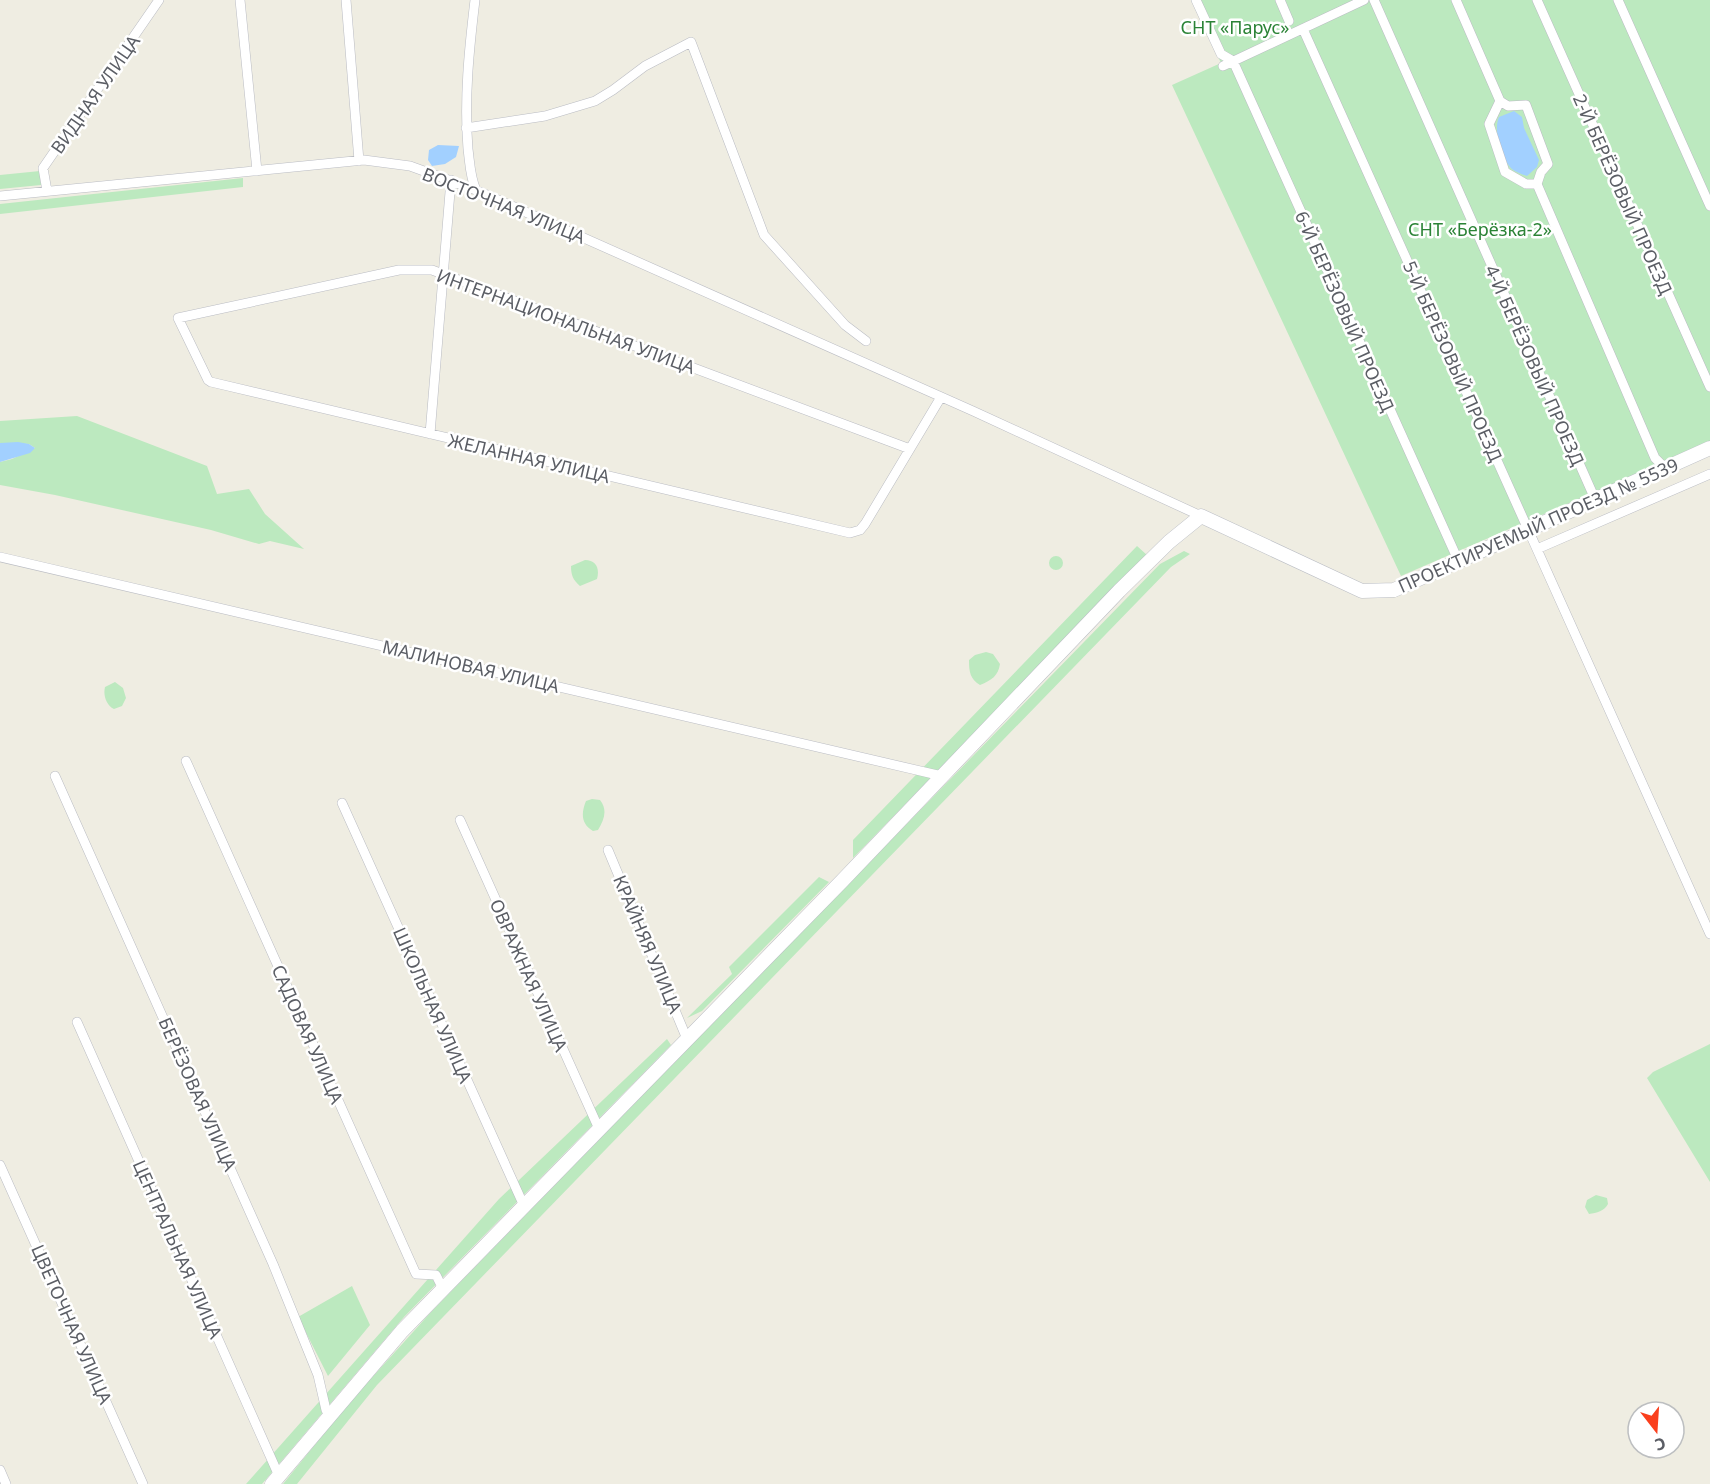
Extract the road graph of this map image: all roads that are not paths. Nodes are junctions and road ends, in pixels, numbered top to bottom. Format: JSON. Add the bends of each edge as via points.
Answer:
{"nodes":[{"id":1,"x":159,"y":0,"type":"edge"},
{"id":2,"x":240,"y":0,"type":"edge"},
{"id":3,"x":346,"y":0,"type":"edge"},
{"id":4,"x":475,"y":0,"type":"edge"},
{"id":5,"x":1196,"y":0,"type":"edge"},
{"id":6,"x":1280,"y":0,"type":"edge"},
{"id":7,"x":1364,"y":0,"type":"edge"},
{"id":8,"x":1374,"y":0,"type":"edge"},
{"id":9,"x":1456,"y":0,"type":"edge"},
{"id":10,"x":1537,"y":0,"type":"edge"},
{"id":11,"x":1618,"y":0,"type":"edge"},
{"id":12,"x":1289,"y":21,"type":"dead end"},
{"id":13,"x":1303,"y":29,"type":"junction"},
{"id":14,"x":1233,"y":61,"type":"junction"},
{"id":15,"x":1223,"y":66,"type":"dead end"},
{"id":16,"x":1500,"y":101,"type":"junction"},
{"id":17,"x":466,"y":128,"type":"junction"},
{"id":18,"x":359,"y":161,"type":"junction"},
{"id":19,"x":257,"y":171,"type":"junction"},
{"id":20,"x":451,"y":180,"type":"junction"},
{"id":21,"x":1537,"y":184,"type":"junction"},
{"id":22,"x":476,"y":190,"type":"junction"},
{"id":23,"x":48,"y":191,"type":"junction"},
{"id":24,"x":0,"y":196,"type":"edge"},
{"id":25,"x":1710,"y":206,"type":"edge"},
{"id":26,"x":442,"y":274,"type":"junction"},
{"id":27,"x":866,"y":341,"type":"dead end"},
{"id":28,"x":208,"y":381,"type":"joint"},
{"id":29,"x":1710,"y":387,"type":"edge"},
{"id":30,"x":941,"y":397,"type":"junction"},
{"id":31,"x":429,"y":434,"type":"junction"},
{"id":32,"x":1710,"y":448,"type":"edge"},
{"id":33,"x":910,"y":449,"type":"junction"},
{"id":34,"x":1665,"y":468,"type":"junction"},
{"id":35,"x":1710,"y":474,"type":"edge"},
{"id":36,"x":1595,"y":499,"type":"junction"},
{"id":37,"x":1201,"y":516,"type":"junction"},
{"id":38,"x":1528,"y":529,"type":"junction"},
{"id":39,"x":1537,"y":549,"type":"junction"},
{"id":40,"x":0,"y":557,"type":"edge"},
{"id":41,"x":1458,"y":561,"type":"junction"},
{"id":42,"x":186,"y":761,"type":"dead end"},
{"id":43,"x":55,"y":776,"type":"dead end"},
{"id":44,"x":942,"y":776,"type":"junction"},
{"id":45,"x":342,"y":803,"type":"dead end"},
{"id":46,"x":460,"y":820,"type":"dead end"},
{"id":47,"x":608,"y":850,"type":"dead end"},
{"id":48,"x":1710,"y":934,"type":"edge"},
{"id":49,"x":77,"y":1022,"type":"dead end"},
{"id":50,"x":687,"y":1039,"type":"junction"},
{"id":51,"x":598,"y":1130,"type":"junction"},
{"id":52,"x":0,"y":1165,"type":"edge"},
{"id":53,"x":524,"y":1206,"type":"junction"},
{"id":54,"x":442,"y":1289,"type":"junction"},
{"id":55,"x":330,"y":1416,"type":"junction"},
{"id":56,"x":0,"y":1470,"type":"edge"},
{"id":57,"x":276,"y":1480,"type":"edge"},
{"id":58,"x":6,"y":1484,"type":"edge"},
{"id":59,"x":143,"y":1484,"type":"edge"}],
"edges":[{"from":1,"to":23,"type":"street","name":"ВИДНАЯ УЛИЦА","via":[[43,168]]},
{"from":2,"to":19,"type":"street"},
{"from":3,"to":18,"type":"street"},
{"from":4,"to":17,"type":"street"},
{"from":5,"to":14,"type":"street","via":[[1221,54]]},
{"from":6,"to":12,"type":"street"},
{"from":7,"to":13,"type":"street"},
{"from":8,"to":36,"type":"street","name":"4-Й БЕРЁЗОВЫЙ ПРОЕЗД"},
{"from":9,"to":16,"type":"street"},
{"from":10,"to":29,"type":"street","name":"2-Й БЕРЁЗОВЫЙ ПРОЕЗД"},
{"from":11,"to":25,"type":"street"},
{"from":13,"to":14,"type":"street"},
{"from":13,"to":38,"type":"street","name":"5-Й БЕРЁЗОВЫЙ ПРОЕЗД"},
{"from":14,"to":15,"type":"street"},
{"from":14,"to":41,"type":"street","name":"6-Й БЕРЁЗОВЫЙ ПРОЕЗД"},
{"from":16,"to":21,"type":"street","via":[[1489,124],[1505,172],[1527,184]]},
{"from":16,"to":21,"type":"street","via":[[1508,106],[1526,105],[1548,165],[1540,172]]},
{"from":17,"to":22,"type":"street","via":[[471,178]]},
{"from":17,"to":27,"type":"street","via":[[545,116],[595,101],[645,66],[691,42],[764,235],[845,325]]},
{"from":18,"to":19,"type":"street","name":"ВОСТОЧНАЯ УЛИЦА"},
{"from":18,"to":20,"type":"street","name":"ВОСТОЧНАЯ УЛИЦА","via":[[410,166]]},
{"from":19,"to":23,"type":"street","name":"ВОСТОЧНАЯ УЛИЦА"},
{"from":20,"to":22,"type":"street","name":"ВОСТОЧНАЯ УЛИЦА"},
{"from":20,"to":26,"type":"street"},
{"from":21,"to":34,"type":"street","via":[[1655,458]]},
{"from":22,"to":30,"type":"street","name":"ВОСТОЧНАЯ УЛИЦА"},
{"from":23,"to":24,"type":"street","name":"ВОСТОЧНАЯ УЛИЦА"},
{"from":26,"to":28,"type":"street","name":"ИНТЕРНАЦИОНАЛЬНАЯ УЛИЦА","via":[[432,270],[399,270],[178,318]]},
{"from":26,"to":31,"type":"street"},
{"from":26,"to":33,"type":"street","name":"ИНТЕРНАЦИОНАЛЬНАЯ УЛИЦА"},
{"from":28,"to":31,"type":"street","name":"ЖЕЛАННАЯ УЛИЦА"},
{"from":30,"to":33,"type":"street"},
{"from":30,"to":37,"type":"street","name":"ВОСТОЧНАЯ УЛИЦА"},
{"from":31,"to":33,"type":"street","name":"ЖЕЛАННАЯ УЛИЦА","via":[[850,533],[860,531]]},
{"from":32,"to":34,"type":"street","name":"ПРОЕКТИРУЕМЫЙ ПРОЕЗД № 5539"},
{"from":34,"to":36,"type":"street","name":"ПРОЕКТИРУЕМЫЙ ПРОЕЗД № 5539"},
{"from":35,"to":39,"type":"street"},
{"from":36,"to":38,"type":"street","name":"ПРОЕКТИРУЕМЫЙ ПРОЕЗД № 5539"},
{"from":37,"to":41,"type":"street","name":"ПРОЕКТИРУЕМЫЙ ПРОЕЗД № 5539","via":[[1362,591],[1394,590]]},
{"from":37,"to":44,"type":"street","via":[[1119,591]]},
{"from":38,"to":39,"type":"street","name":"5-Й БЕРЁЗОВЫЙ ПРОЕЗД"},
{"from":38,"to":41,"type":"street","name":"ПРОЕКТИРУЕМЫЙ ПРОЕЗД № 5539"},
{"from":39,"to":48,"type":"street","name":"5-Й БЕРЁЗОВЫЙ ПРОЕЗД"},
{"from":40,"to":44,"type":"street","name":"МАЛИНОВАЯ УЛИЦА"},
{"from":42,"to":54,"type":"street","name":"САДОВАЯ УЛИЦА","via":[[416,1274],[436,1275]]},
{"from":43,"to":55,"type":"street","name":"БЕРЁЗОВАЯ УЛИЦА","via":[[273,1264],[318,1375]]},
{"from":44,"to":50,"type":"street"},
{"from":45,"to":53,"type":"street","name":"ШКОЛЬНАЯ УЛИЦА"},
{"from":46,"to":51,"type":"street","name":"ОВРАЖНАЯ УЛИЦА"},
{"from":47,"to":50,"type":"street","name":"КРАЙНЯЯ УЛИЦА"},
{"from":49,"to":57,"type":"street","name":"ЦЕНТРАЛЬНАЯ УЛИЦА"},
{"from":50,"to":51,"type":"street"},
{"from":51,"to":53,"type":"street"},
{"from":52,"to":59,"type":"street","name":"ЦВЕТОЧНАЯ УЛИЦА"},
{"from":53,"to":54,"type":"street"},
{"from":54,"to":55,"type":"street"},
{"from":55,"to":57,"type":"street"},
{"from":56,"to":58,"type":"street"}]}
